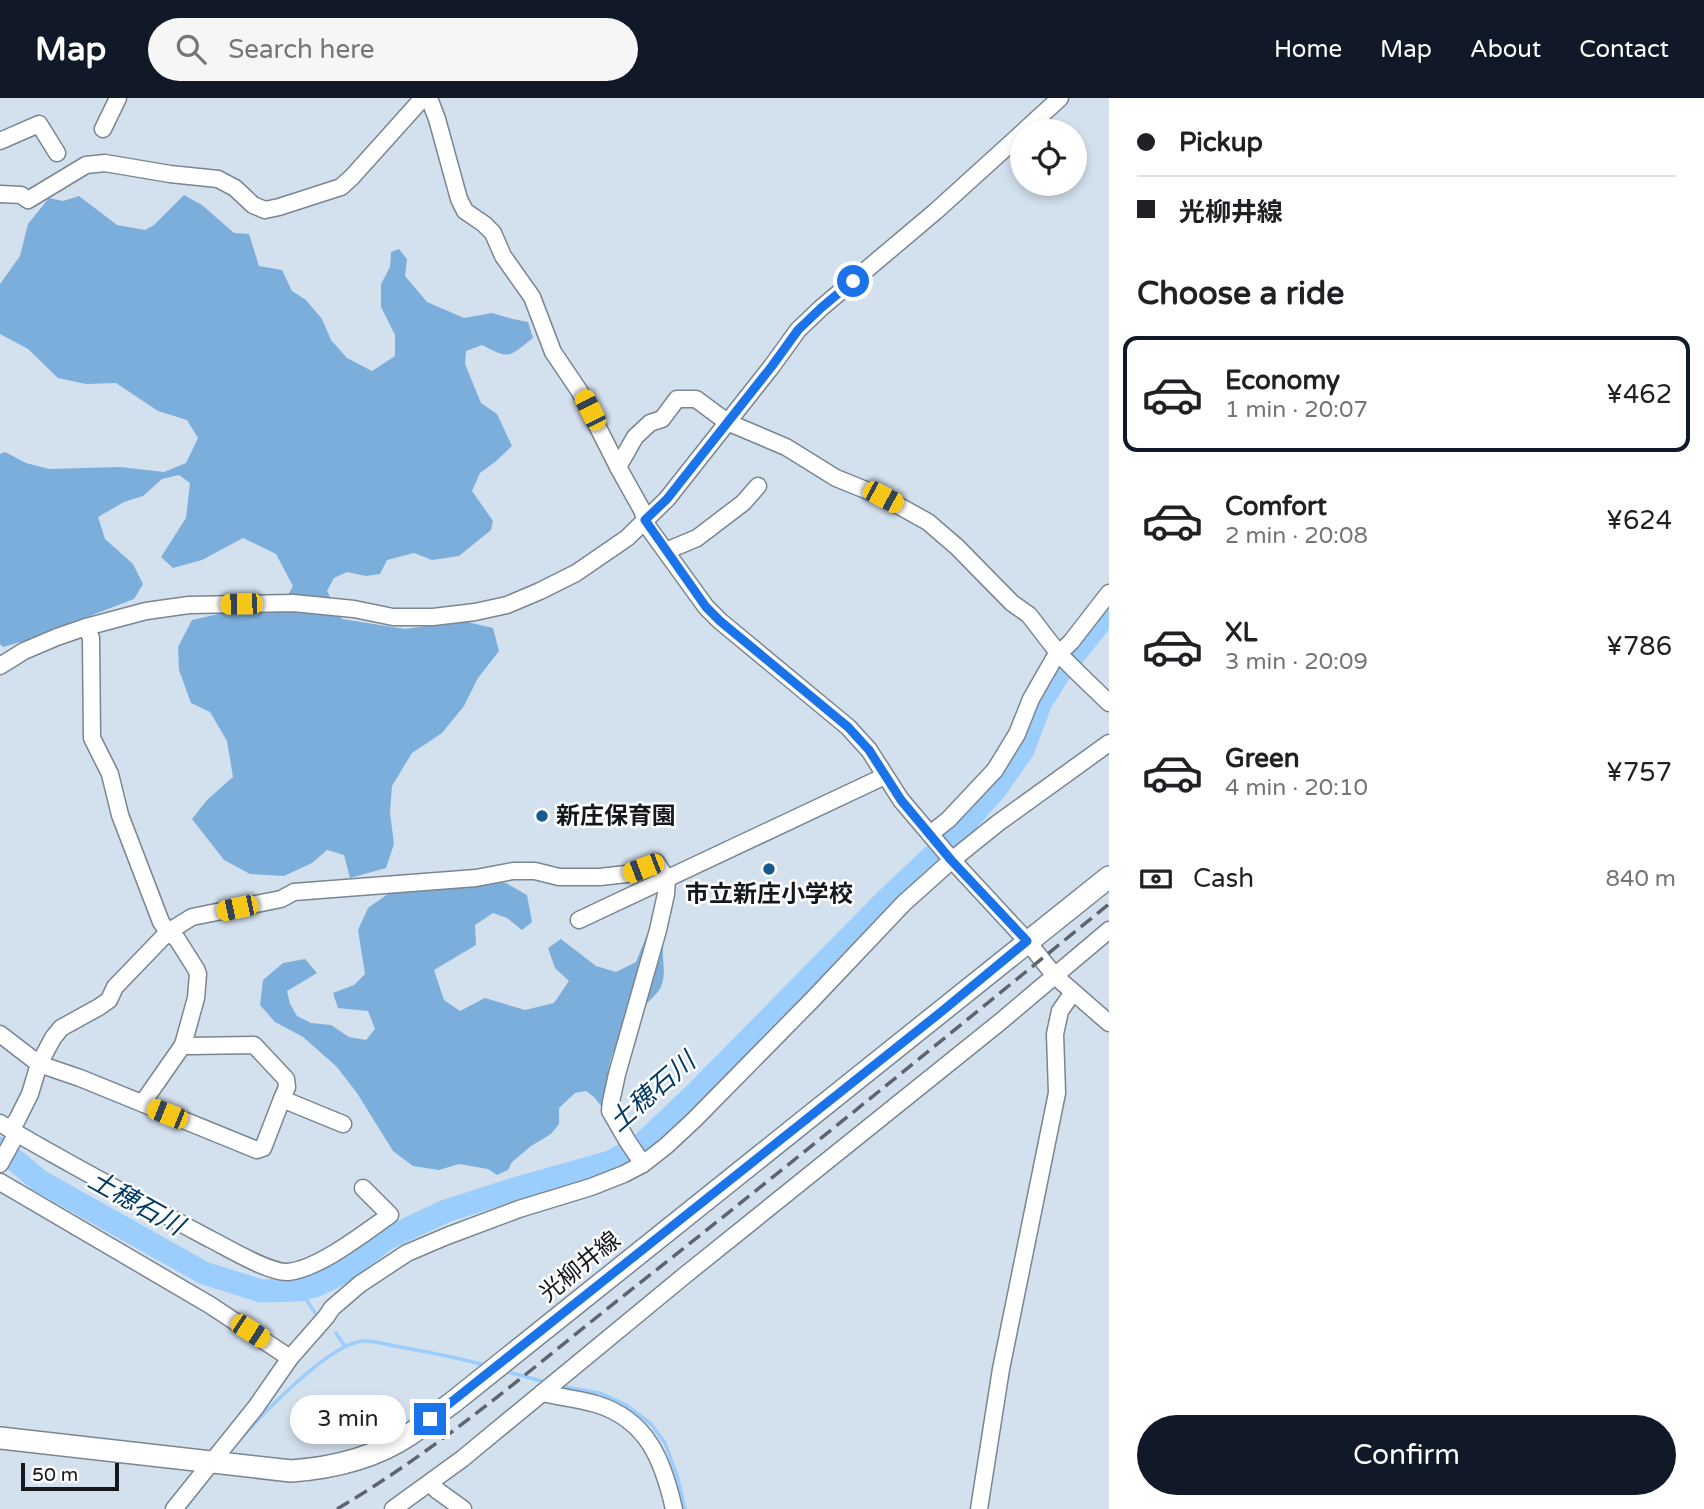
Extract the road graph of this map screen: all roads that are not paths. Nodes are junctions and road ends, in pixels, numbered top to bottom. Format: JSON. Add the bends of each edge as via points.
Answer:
{"nodes":[{"id":1,"x":118,"y":98,"type":"edge"},
{"id":2,"x":423,"y":98,"type":"edge"},
{"id":3,"x":429,"y":98,"type":"edge"},
{"id":4,"x":1060,"y":98,"type":"edge"},
{"id":5,"x":1037,"y":119,"type":"edge"},
{"id":6,"x":103,"y":129,"type":"dead end"},
{"id":7,"x":0,"y":141,"type":"edge"},
{"id":8,"x":1010,"y":144,"type":"edge"},
{"id":9,"x":57,"y":153,"type":"dead end"},
{"id":10,"x":0,"y":194,"type":"edge"},
{"id":11,"x":727,"y":422,"type":"junction"},
{"id":12,"x":618,"y":467,"type":"junction"},
{"id":13,"x":758,"y":486,"type":"dead end"},
{"id":14,"x":645,"y":520,"type":"junction"},
{"id":15,"x":666,"y":551,"type":"junction"},
{"id":16,"x":1109,"y":593,"type":"edge"},
{"id":17,"x":86,"y":627,"type":"junction"},
{"id":18,"x":1060,"y":654,"type":"junction"},
{"id":19,"x":0,"y":666,"type":"edge"},
{"id":20,"x":1109,"y":703,"type":"edge"},
{"id":21,"x":1109,"y":743,"type":"edge"},
{"id":22,"x":885,"y":776,"type":"junction"},
{"id":23,"x":933,"y":838,"type":"junction"},
{"id":24,"x":950,"y":859,"type":"junction"},
{"id":25,"x":1109,"y":877,"type":"edge"},
{"id":26,"x":667,"y":879,"type":"junction"},
{"id":27,"x":579,"y":920,"type":"dead end"},
{"id":28,"x":1109,"y":930,"type":"edge"},
{"id":29,"x":168,"y":932,"type":"junction"},
{"id":30,"x":1027,"y":941,"type":"junction"},
{"id":31,"x":1055,"y":976,"type":"junction"},
{"id":32,"x":1075,"y":994,"type":"junction"},
{"id":33,"x":1109,"y":1023,"type":"edge"},
{"id":34,"x":0,"y":1034,"type":"edge"},
{"id":35,"x":183,"y":1045,"type":"junction"},
{"id":36,"x":39,"y":1064,"type":"junction"},
{"id":37,"x":282,"y":1099,"type":"junction"},
{"id":38,"x":144,"y":1104,"type":"junction"},
{"id":39,"x":343,"y":1124,"type":"dead end"},
{"id":40,"x":10,"y":1131,"type":"edge"},
{"id":41,"x":0,"y":1164,"type":"edge"},
{"id":42,"x":643,"y":1164,"type":"junction"},
{"id":43,"x":0,"y":1182,"type":"edge"},
{"id":44,"x":363,"y":1188,"type":"dead end"},
{"id":45,"x":290,"y":1358,"type":"junction"},
{"id":46,"x":549,"y":1387,"type":"junction"},
{"id":47,"x":0,"y":1438,"type":"edge"},
{"id":48,"x":220,"y":1463,"type":"junction"},
{"id":49,"x":430,"y":1483,"type":"junction"},
{"id":50,"x":174,"y":1509,"type":"edge"},
{"id":51,"x":393,"y":1509,"type":"edge"},
{"id":52,"x":463,"y":1509,"type":"edge"},
{"id":53,"x":674,"y":1509,"type":"edge"},
{"id":54,"x":979,"y":1509,"type":"edge"}],
"edges":[{"from":1,"to":6,"type":"street"},
{"from":2,"to":10,"type":"street","via":[[341,187],[279,207],[265,210],[253,205],[218,179],[105,163],[86,165],[28,200]]},
{"from":3,"to":12,"type":"street","via":[[465,211],[493,233],[532,297],[552,352],[580,392]]},
{"from":4,"to":5,"type":"street"},
{"from":7,"to":9,"type":"street","via":[[39,124]]},
{"from":8,"to":11,"type":"street","via":[[798,330]]},
{"from":11,"to":12,"type":"street","via":[[696,399],[677,399],[662,419],[635,437]]},
{"from":11,"to":14,"type":"street"},
{"from":11,"to":18,"type":"street","via":[[786,447],[836,478],[929,523],[1029,615]]},
{"from":12,"to":14,"type":"street"},
{"from":13,"to":15,"type":"street","via":[[697,538]]},
{"from":14,"to":15,"type":"street"},
{"from":14,"to":17,"type":"street","via":[[576,572],[507,605],[475,612],[393,617],[293,603],[189,605]]},
{"from":15,"to":22,"type":"street","via":[[706,607],[848,727]]},
{"from":16,"to":18,"type":"street"},
{"from":17,"to":19,"type":"street","via":[[24,651]]},
{"from":17,"to":29,"type":"street","via":[[91,638],[92,738],[110,774],[120,815]]},
{"from":18,"to":20,"type":"street"},
{"from":18,"to":23,"type":"street","via":[[995,770]]},
{"from":21,"to":24,"type":"street"},
{"from":22,"to":23,"type":"street"},
{"from":22,"to":26,"type":"street"},
{"from":23,"to":24,"type":"street"},
{"from":24,"to":30,"type":"street"},
{"from":24,"to":42,"type":"street","via":[[694,1120]]},
{"from":25,"to":30,"type":"main road","name":"光柳井線"},
{"from":26,"to":27,"type":"street"},
{"from":26,"to":29,"type":"street","via":[[656,862],[626,874],[600,877],[513,871],[293,892],[281,899],[192,917]]},
{"from":26,"to":42,"type":"street","via":[[610,1111]]},
{"from":28,"to":31,"type":"street"},
{"from":29,"to":35,"type":"street","via":[[198,974]]},
{"from":29,"to":36,"type":"street","via":[[115,987],[109,1000],[61,1028]]},
{"from":30,"to":31,"type":"street"},
{"from":30,"to":48,"type":"main road","name":"光柳井線","via":[[408,1436],[376,1453],[319,1469],[291,1471]]},
{"from":31,"to":32,"type":"street"},
{"from":31,"to":46,"type":"street"},
{"from":32,"to":33,"type":"street"},
{"from":32,"to":54,"type":"street","via":[[1060,1011],[1055,1034],[1057,1093],[1001,1369]]},
{"from":34,"to":36,"type":"street"},
{"from":35,"to":37,"type":"street","via":[[254,1045],[286,1079]]},
{"from":35,"to":38,"type":"street"},
{"from":36,"to":38,"type":"street"},
{"from":36,"to":40,"type":"street","via":[[30,1094]]},
{"from":37,"to":38,"type":"street","via":[[263,1148],[257,1150]]},
{"from":37,"to":39,"type":"street"},
{"from":40,"to":41,"type":"street"},
{"from":40,"to":44,"type":"street","via":[[279,1271],[311,1265],[390,1215]]},
{"from":42,"to":45,"type":"street","via":[[407,1252],[331,1308]]},
{"from":43,"to":45,"type":"street","via":[[211,1305]]},
{"from":45,"to":48,"type":"street"},
{"from":46,"to":49,"type":"street"},
{"from":46,"to":53,"type":"street","via":[[619,1413],[638,1428],[663,1467]]},
{"from":47,"to":48,"type":"main road","name":"光柳井線"},
{"from":48,"to":50,"type":"street"},
{"from":49,"to":51,"type":"street"},
{"from":49,"to":52,"type":"street"}]}
